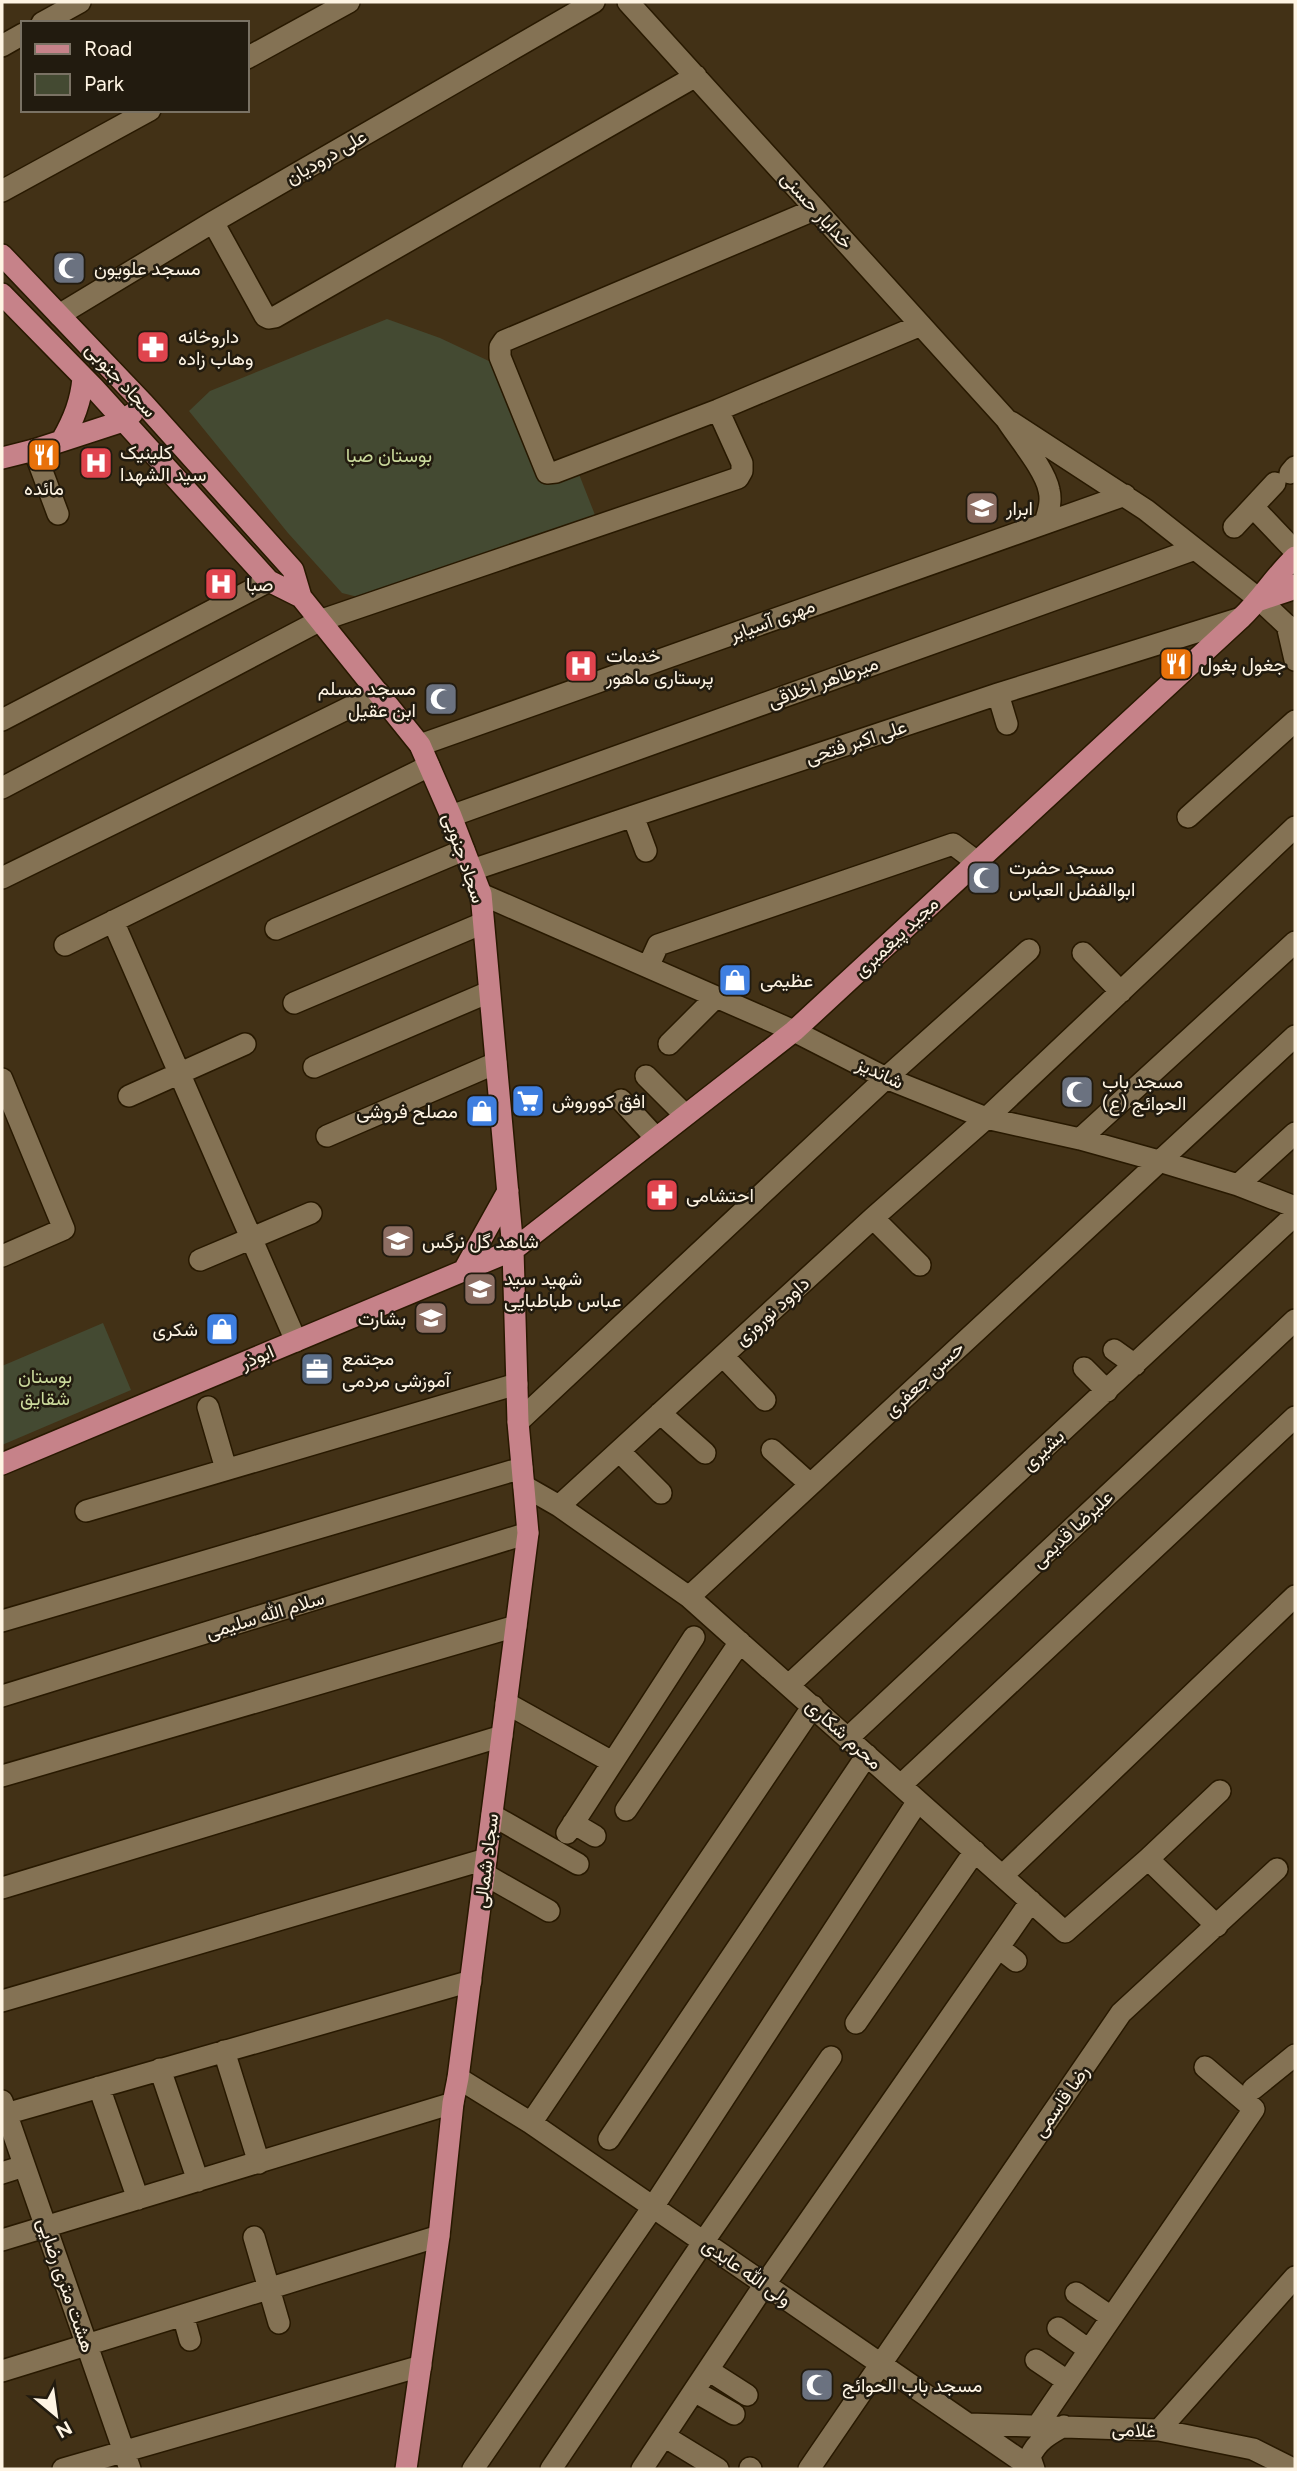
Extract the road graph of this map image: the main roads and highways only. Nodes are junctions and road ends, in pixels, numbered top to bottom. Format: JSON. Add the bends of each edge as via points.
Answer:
{"nodes":[{"id":1,"x":2,"y":255,"type":"edge"},
{"id":2,"x":4,"y":299,"type":"edge"},
{"id":3,"x":83,"y":377,"type":"junction"},
{"id":4,"x":144,"y":404,"type":"junction"},
{"id":5,"x":123,"y":421,"type":"junction"},
{"id":6,"x":62,"y":440,"type":"junction"},
{"id":7,"x":2,"y":458,"type":"edge"},
{"id":8,"x":1295,"y":557,"type":"edge"},
{"id":9,"x":1295,"y":585,"type":"edge"},
{"id":10,"x":301,"y":597,"type":"junction"},
{"id":11,"x":1260,"y":600,"type":"junction"},
{"id":12,"x":508,"y":1191,"type":"junction"},
{"id":13,"x":513,"y":1250,"type":"junction"},
{"id":14,"x":464,"y":1270,"type":"junction"},
{"id":15,"x":2,"y":1464,"type":"edge"},
{"id":16,"x":405,"y":2469,"type":"edge"}],
"edges":[{"from":1,"to":4,"type":"main road","name":"سجاد جنوبی"},
{"from":2,"to":3,"type":"main road","name":"سجاد جنوبی"},
{"from":3,"to":5,"type":"main road","name":"سجاد جنوبی"},
{"from":3,"to":6,"type":"main road","via":[[81,400]]},
{"from":4,"to":5,"type":"main road"},
{"from":4,"to":10,"type":"main road","name":"سجاد جنوبی","via":[[293,570]]},
{"from":5,"to":6,"type":"main road"},
{"from":5,"to":10,"type":"main road","name":"سجاد جنوبی","via":[[269,581]]},
{"from":6,"to":7,"type":"main road"},
{"from":8,"to":11,"type":"main road","name":"مجید پیغمبری","via":[[1276,574]]},
{"from":9,"to":11,"type":"main road","name":"مجید پیغمبری"},
{"from":10,"to":12,"type":"main road","name":"سجاد جنوبی","via":[[419,745],[481,894]]},
{"from":11,"to":13,"type":"main road","name":"مجید پیغمبری","via":[[794,1031]]},
{"from":12,"to":13,"type":"main road","name":"سجاد جنوبی"},
{"from":12,"to":14,"type":"main road"},
{"from":13,"to":14,"type":"main road","name":"ابوذر"},
{"from":13,"to":16,"type":"main road","name":"سجاد شمالی","via":[[528,1533]]},
{"from":14,"to":15,"type":"main road","name":"ابوذر"}]}
